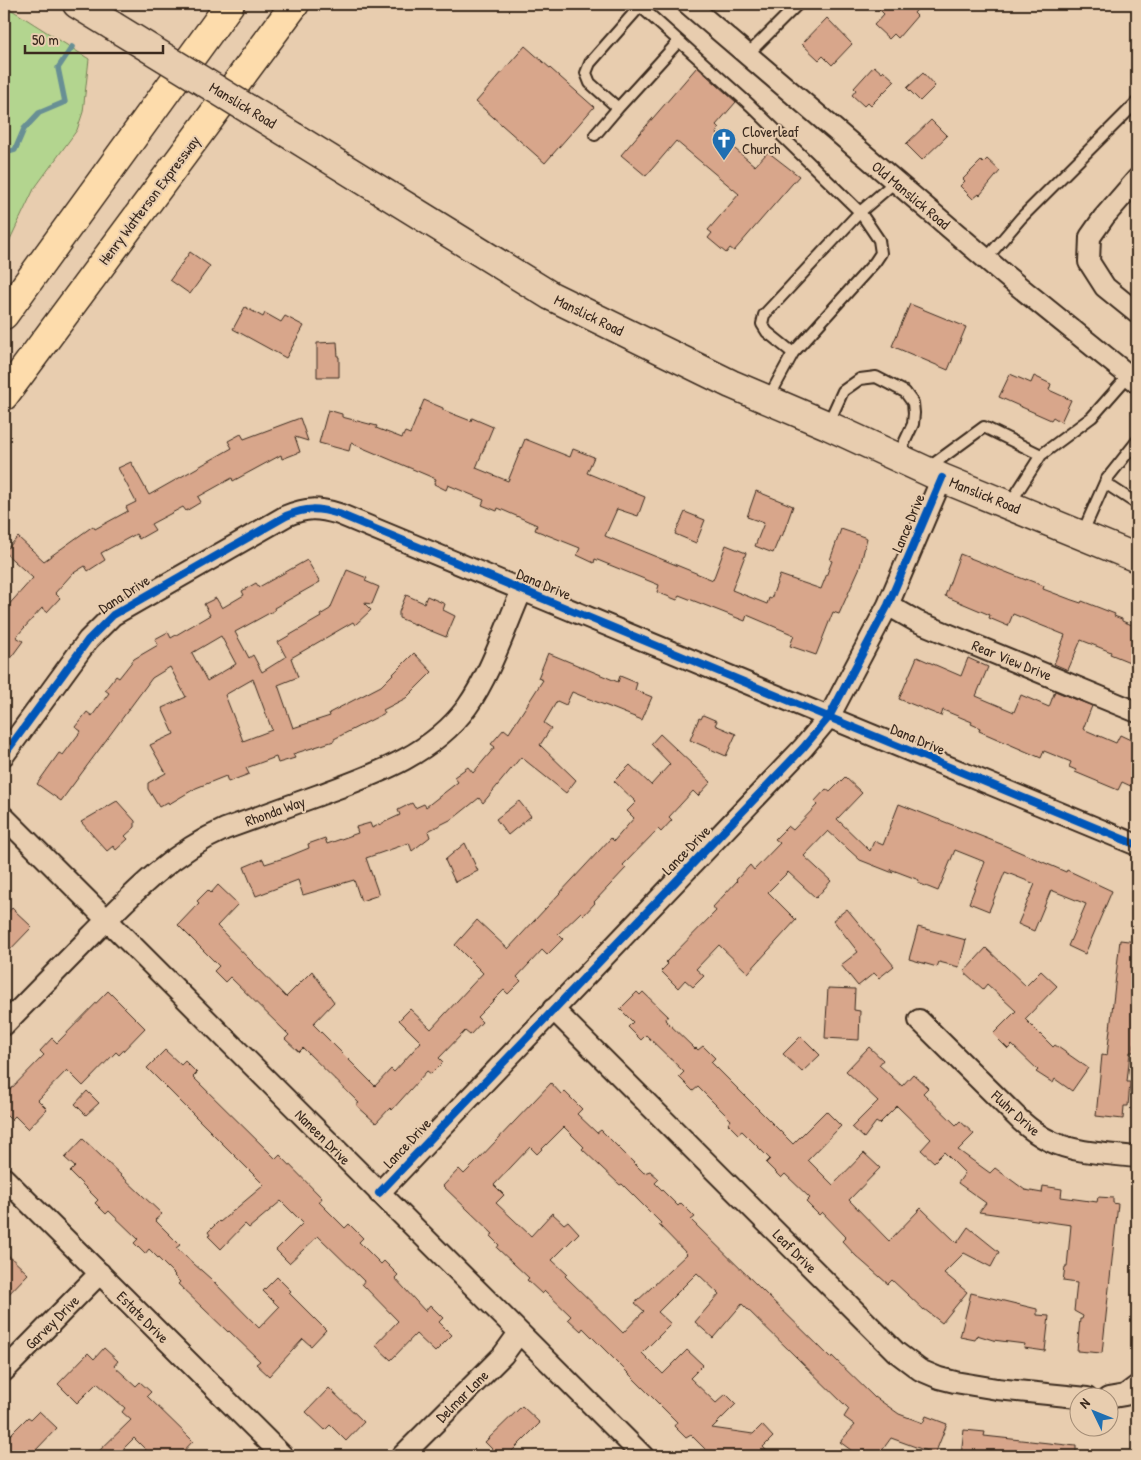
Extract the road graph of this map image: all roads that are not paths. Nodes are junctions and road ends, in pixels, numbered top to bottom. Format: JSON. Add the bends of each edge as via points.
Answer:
{"nodes":[{"id":1,"x":77,"y":4,"type":"edge"},
{"id":2,"x":230,"y":4,"type":"edge"},
{"id":3,"x":294,"y":4,"type":"edge"},
{"id":4,"x":688,"y":4,"type":"edge"},
{"id":5,"x":798,"y":4,"type":"edge"},
{"id":6,"x":641,"y":5,"type":"edge"},
{"id":7,"x":679,"y":41,"type":"junction"},
{"id":8,"x":747,"y":55,"type":"junction"},
{"id":9,"x":1137,"y":102,"type":"edge"},
{"id":10,"x":618,"y":108,"type":"junction"},
{"id":11,"x":595,"y":135,"type":"dead end"},
{"id":12,"x":1137,"y":179,"type":"edge"},
{"id":13,"x":895,"y":182,"type":"junction"},
{"id":14,"x":860,"y":212,"type":"junction"},
{"id":15,"x":986,"y":259,"type":"junction"},
{"id":16,"x":1137,"y":312,"type":"edge"},
{"id":17,"x":4,"y":315,"type":"edge"},
{"id":18,"x":793,"y":353,"type":"junction"},
{"id":19,"x":1133,"y":378,"type":"edge"},
{"id":20,"x":4,"y":396,"type":"edge"},
{"id":21,"x":767,"y":400,"type":"junction"},
{"id":22,"x":827,"y":426,"type":"junction"},
{"id":23,"x":1137,"y":441,"type":"edge"},
{"id":24,"x":1040,"y":455,"type":"junction"},
{"id":25,"x":897,"y":457,"type":"junction"},
{"id":26,"x":934,"y":474,"type":"junction"},
{"id":27,"x":1104,"y":483,"type":"junction"},
{"id":28,"x":1137,"y":504,"type":"edge"},
{"id":29,"x":1009,"y":505,"type":"junction"},
{"id":30,"x":1081,"y":535,"type":"junction"},
{"id":31,"x":1136,"y":554,"type":"edge"},
{"id":32,"x":522,"y":590,"type":"junction"},
{"id":33,"x":888,"y":605,"type":"junction"},
{"id":34,"x":1137,"y":712,"type":"edge"},
{"id":35,"x":829,"y":717,"type":"junction"},
{"id":36,"x":4,"y":755,"type":"edge"},
{"id":37,"x":4,"y":817,"type":"edge"},
{"id":38,"x":1137,"y":845,"type":"edge"},
{"id":39,"x":106,"y":921,"type":"junction"},
{"id":40,"x":553,"y":1009,"type":"junction"},
{"id":41,"x":919,"y":1020,"type":"dead end"},
{"id":42,"x":4,"y":1025,"type":"edge"},
{"id":43,"x":1137,"y":1157,"type":"edge"},
{"id":44,"x":4,"y":1178,"type":"edge"},
{"id":45,"x":378,"y":1193,"type":"junction"},
{"id":46,"x":100,"y":1273,"type":"junction"},
{"id":47,"x":518,"y":1333,"type":"junction"},
{"id":48,"x":4,"y":1371,"type":"edge"},
{"id":49,"x":1134,"y":1389,"type":"edge"},
{"id":50,"x":1068,"y":1396,"type":"edge"},
{"id":51,"x":1118,"y":1397,"type":"edge"},
{"id":52,"x":283,"y":1456,"type":"edge"},
{"id":53,"x":402,"y":1456,"type":"edge"},
{"id":54,"x":643,"y":1456,"type":"edge"}],
"edges":[{"from":1,"to":21,"type":"main road","name":"Manslick Road","bridge":true,"via":[[551,296]]},
{"from":2,"to":17,"type":"highway"},
{"from":3,"to":20,"type":"highway","name":"Henry Watterson Expressway"},
{"from":4,"to":8,"type":"street","name":"Old Manslick Road"},
{"from":5,"to":8,"type":"lane"},
{"from":6,"to":7,"type":"lane"},
{"from":6,"to":10,"type":"lane","via":[[590,63],[586,73],[590,83]]},
{"from":7,"to":10,"type":"lane"},
{"from":7,"to":14,"type":"lane"},
{"from":8,"to":13,"type":"street","name":"Old Manslick Road"},
{"from":9,"to":15,"type":"lane","via":[[1021,218]]},
{"from":10,"to":11,"type":"lane"},
{"from":12,"to":16,"type":"street","via":[[1090,237],[1089,262],[1105,287]]},
{"from":13,"to":14,"type":"lane"},
{"from":13,"to":15,"type":"street","name":"Old Manslick Road"},
{"from":14,"to":18,"type":"lane","via":[[879,240],[881,253]]},
{"from":14,"to":18,"type":"lane","via":[[764,315],[762,324],[767,332]]},
{"from":15,"to":19,"type":"street","name":"Old Manslick Road"},
{"from":18,"to":21,"type":"lane"},
{"from":19,"to":24,"type":"lane","via":[[1092,416]]},
{"from":21,"to":22,"type":"main road","name":"Manslick Road"},
{"from":22,"to":25,"type":"main road","name":"Manslick Road"},
{"from":22,"to":25,"type":"lane","via":[[843,391],[860,379],[876,377],[905,392],[913,403],[913,424]]},
{"from":23,"to":27,"type":"lane"},
{"from":24,"to":26,"type":"lane","via":[[984,427]]},
{"from":24,"to":29,"type":"lane"},
{"from":25,"to":26,"type":"main road","name":"Manslick Road"},
{"from":26,"to":29,"type":"main road","name":"Manslick Road"},
{"from":26,"to":33,"type":"street","name":"Lance Drive"},
{"from":27,"to":28,"type":"lane"},
{"from":27,"to":30,"type":"lane"},
{"from":29,"to":30,"type":"main road","name":"Manslick Road"},
{"from":30,"to":31,"type":"main road","name":"Manslick Road"},
{"from":32,"to":35,"type":"street","name":"Dana Drive"},
{"from":32,"to":36,"type":"street","name":"Dana Drive","via":[[339,514],[310,508],[296,512],[113,615],[88,640]]},
{"from":32,"to":39,"type":"street","name":"Rhonda Way","via":[[481,684],[453,724],[433,742],[371,776],[205,838],[167,863]]},
{"from":33,"to":34,"type":"street","name":"Rear View Drive","via":[[916,620]]},
{"from":33,"to":35,"type":"street","name":"Lance Drive"},
{"from":35,"to":38,"type":"street","name":"Dana Drive"},
{"from":35,"to":40,"type":"street","name":"Lance Drive"},
{"from":37,"to":39,"type":"street","name":"Naneen Drive"},
{"from":39,"to":42,"type":"street","name":"Rhonda Way"},
{"from":39,"to":45,"type":"street","name":"Naneen Drive"},
{"from":40,"to":45,"type":"street","name":"Lance Drive"},
{"from":40,"to":50,"type":"street","name":"Leaf Drive","via":[[896,1352],[920,1370],[939,1378],[997,1389]]},
{"from":41,"to":43,"type":"street","name":"Fluhr Drive","via":[[1035,1132],[1051,1142],[1071,1148]]},
{"from":44,"to":46,"type":"street","name":"Estate Drive"},
{"from":45,"to":47,"type":"street","name":"Naneen Drive"},
{"from":46,"to":48,"type":"street","name":"Garvey Drive"},
{"from":46,"to":52,"type":"street","name":"Estate Drive"},
{"from":47,"to":53,"type":"street","name":"Delmar Lane","via":[[503,1355]]},
{"from":47,"to":54,"type":"street","name":"Naneen Drive"},
{"from":49,"to":51,"type":"street"}]}
